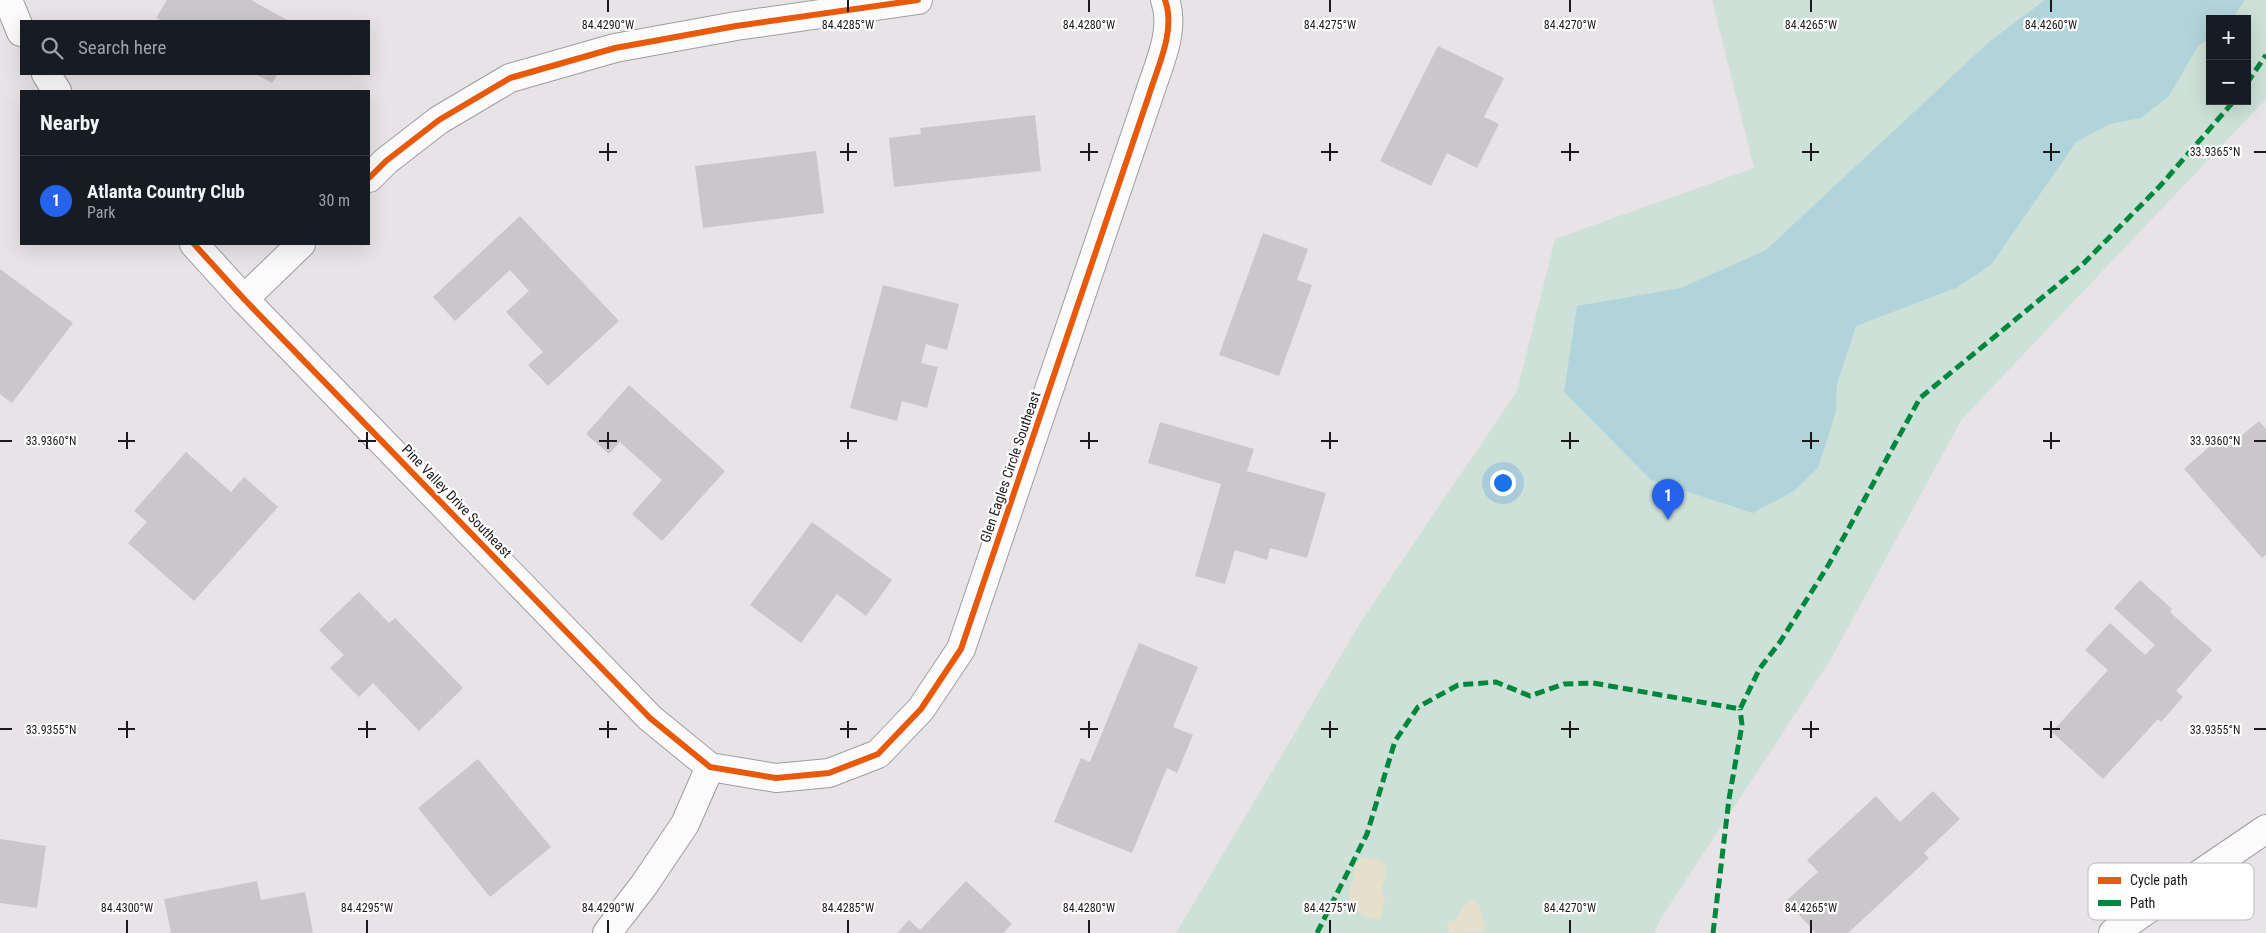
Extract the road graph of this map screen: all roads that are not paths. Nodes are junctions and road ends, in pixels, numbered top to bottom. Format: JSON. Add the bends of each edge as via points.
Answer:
{"nodes":[{"id":1,"x":8,"y":0,"type":"edge"},
{"id":2,"x":918,"y":0,"type":"edge"},
{"id":3,"x":1165,"y":0,"type":"edge"},
{"id":4,"x":20,"y":30,"type":"edge"},
{"id":5,"x":47,"y":75,"type":"edge"},
{"id":6,"x":55,"y":90,"type":"edge"},
{"id":7,"x":370,"y":177,"type":"edge"},
{"id":8,"x":195,"y":245,"type":"edge"},
{"id":9,"x":300,"y":245,"type":"edge"},
{"id":10,"x":244,"y":299,"type":"junction"},
{"id":11,"x":710,"y":767,"type":"junction"},
{"id":12,"x":2266,"y":828,"type":"edge"},
{"id":13,"x":2215,"y":863,"type":"edge"},
{"id":14,"x":2132,"y":920,"type":"edge"},
{"id":15,"x":607,"y":933,"type":"edge"},
{"id":16,"x":2113,"y":933,"type":"edge"}],
"edges":[{"from":1,"to":4,"type":"street"},
{"from":2,"to":7,"type":"street","via":[[736,26],[616,48],[510,78],[439,120]]},
{"from":3,"to":11,"type":"street","name":"Glen Eagles Circle Southeast","via":[[1169,12],[1167,34],[1149,95],[961,648],[920,709],[878,754],[829,773],[776,778]]},
{"from":5,"to":6,"type":"street"},
{"from":8,"to":10,"type":"street","name":"Pine Valley Drive Southeast"},
{"from":9,"to":10,"type":"street"},
{"from":10,"to":11,"type":"street","name":"Pine Valley Drive Southeast","via":[[650,718]]},
{"from":11,"to":15,"type":"street","via":[[685,824]]},
{"from":12,"to":13,"type":"street"},
{"from":14,"to":16,"type":"street"}]}
